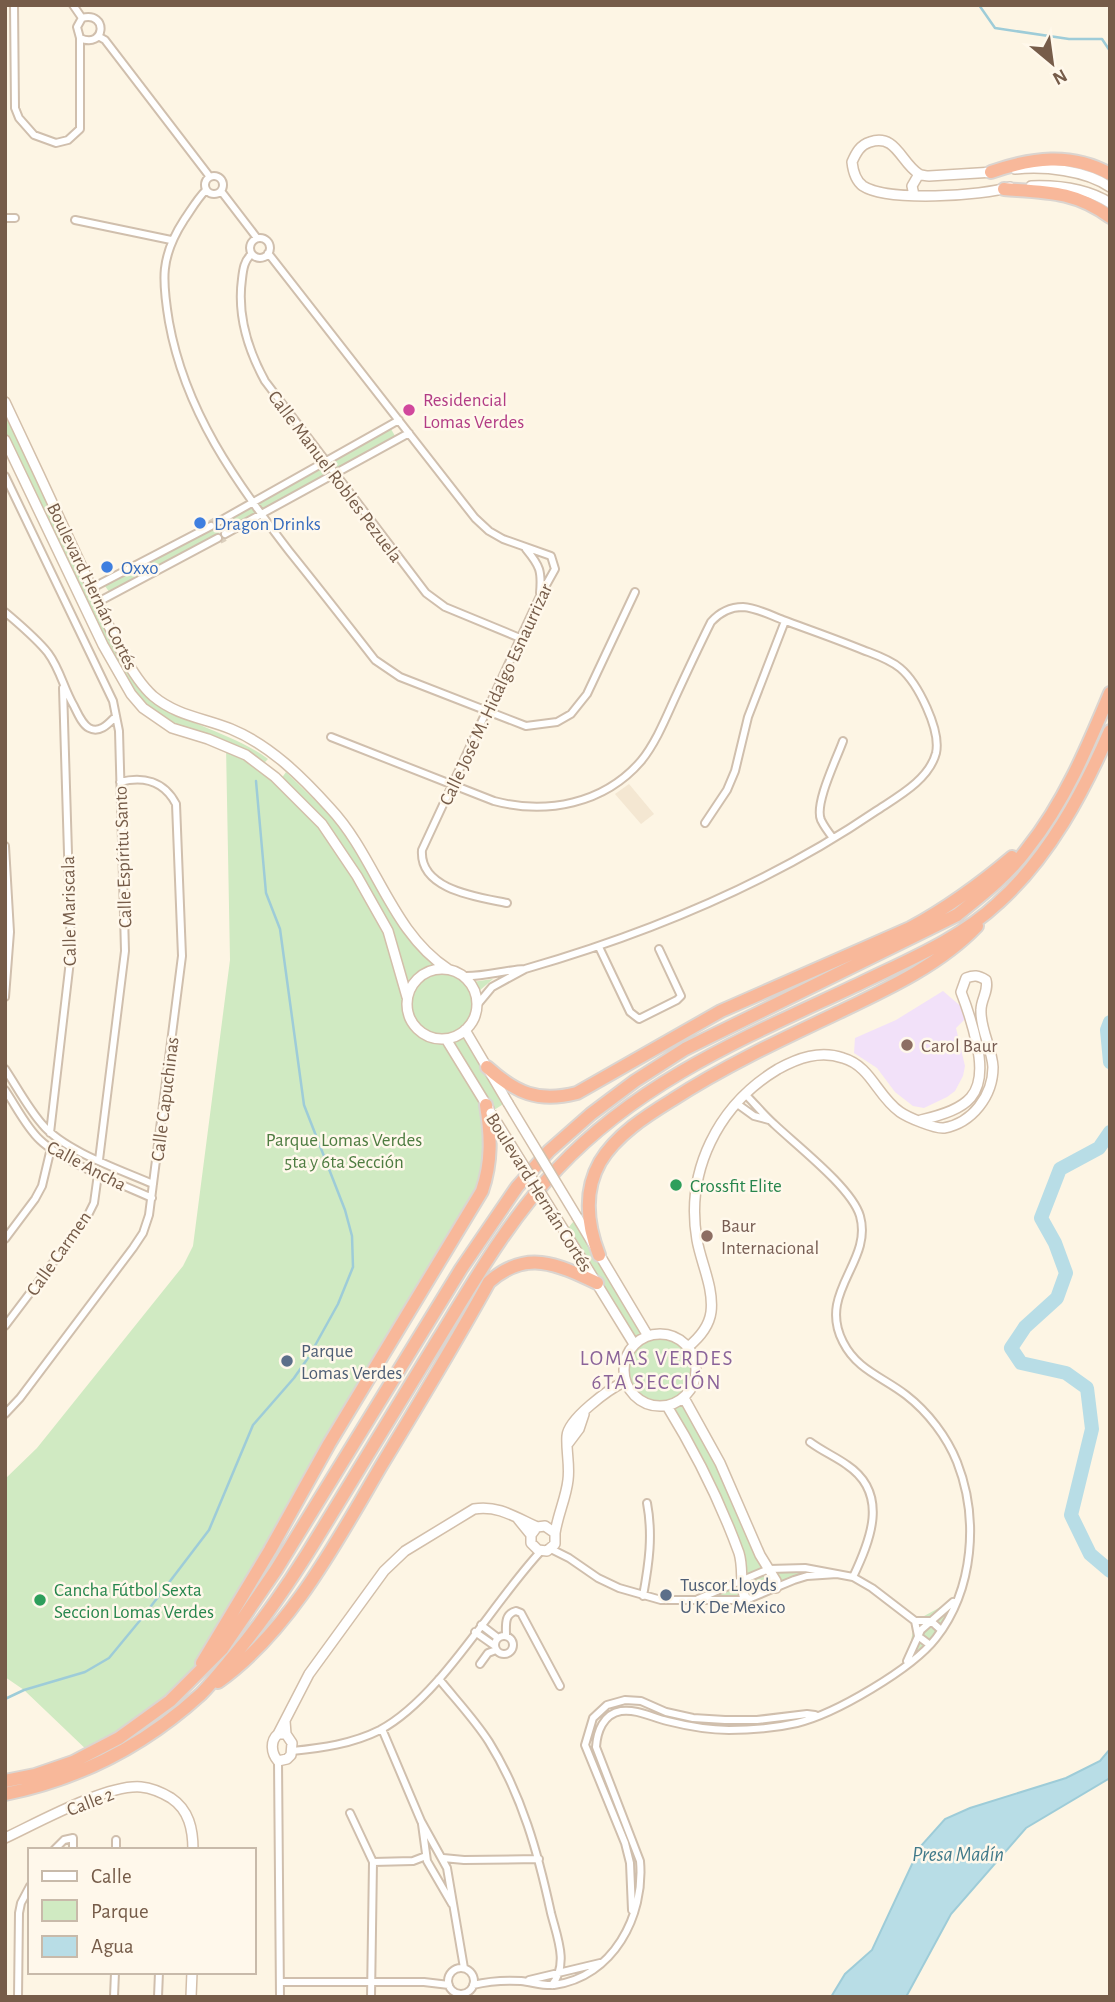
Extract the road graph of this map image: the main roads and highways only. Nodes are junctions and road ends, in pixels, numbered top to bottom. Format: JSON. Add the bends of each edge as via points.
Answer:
{"nodes":[{"id":1,"x":991,"y":172,"type":"joint"},
{"id":2,"x":919,"y":174,"type":"junction"},
{"id":3,"x":1108,"y":181,"type":"edge"},
{"id":4,"x":1004,"y":189,"type":"junction"},
{"id":5,"x":914,"y":195,"type":"junction"},
{"id":6,"x":1110,"y":202,"type":"edge"},
{"id":7,"x":1110,"y":217,"type":"edge"},
{"id":8,"x":5,"y":402,"type":"edge"},
{"id":9,"x":5,"y":440,"type":"edge"},
{"id":10,"x":1110,"y":694,"type":"edge"},
{"id":11,"x":1108,"y":735,"type":"edge"},
{"id":12,"x":274,"y":755,"type":"junction"},
{"id":13,"x":286,"y":765,"type":"junction"},
{"id":14,"x":263,"y":768,"type":"junction"},
{"id":15,"x":275,"y":777,"type":"junction"},
{"id":16,"x":1047,"y":822,"type":"junction"},
{"id":17,"x":996,"y":906,"type":"junction"},
{"id":18,"x":449,"y":970,"type":"junction"},
{"id":19,"x":407,"y":996,"type":"junction"},
{"id":20,"x":465,"y":1030,"type":"junction"},
{"id":21,"x":446,"y":1039,"type":"junction"},
{"id":22,"x":487,"y":1067,"type":"junction"},
{"id":23,"x":488,"y":1109,"type":"junction"},
{"id":24,"x":921,"y":1120,"type":"junction"},
{"id":25,"x":599,"y":1255,"type":"junction"},
{"id":26,"x":597,"y":1283,"type":"junction"},
{"id":27,"x":648,"y":1336,"type":"junction"},
{"id":28,"x":634,"y":1344,"type":"junction"},
{"id":29,"x":688,"y":1347,"type":"junction"},
{"id":30,"x":624,"y":1382,"type":"junction"},
{"id":31,"x":684,"y":1398,"type":"junction"},
{"id":32,"x":667,"y":1406,"type":"junction"},
{"id":33,"x":557,"y":1516,"type":"junction"},
{"id":34,"x":538,"y":1529,"type":"junction"},
{"id":35,"x":555,"y":1535,"type":"junction"},
{"id":36,"x":776,"y":1588,"type":"road end"},
{"id":37,"x":746,"y":1600,"type":"road end"},
{"id":38,"x":192,"y":1680,"type":"junction"},
{"id":39,"x":203,"y":1692,"type":"junction"},
{"id":40,"x":282,"y":1734,"type":"junction"},
{"id":41,"x":5,"y":1781,"type":"edge"},
{"id":42,"x":5,"y":1794,"type":"edge"},
{"id":43,"x":5,"y":1838,"type":"edge"},
{"id":44,"x":192,"y":1848,"type":"edge"},
{"id":45,"x":192,"y":1974,"type":"edge"},
{"id":46,"x":191,"y":1997,"type":"edge"}],
"edges":[{"from":1,"to":2,"type":"main road"},
{"from":1,"to":3,"type":"highway","via":[[1049,158],[1078,161]]},
{"from":2,"to":5,"type":"main road","via":[[912,186]]},
{"from":2,"to":5,"type":"main road","via":[[884,141],[863,145],[852,162],[863,186]]},
{"from":4,"to":5,"type":"main road"},
{"from":4,"to":6,"type":"main road","via":[[1055,185]]},
{"from":4,"to":7,"type":"highway","via":[[1063,193],[1093,204]]},
{"from":8,"to":12,"type":"main road","name":"Boulevard Hernán Cortés","via":[[98,602],[141,682],[178,712],[246,736]]},
{"from":9,"to":14,"type":"main road","name":"Boulevard Hernán Cortés","via":[[131,694],[172,728],[236,751]]},
{"from":10,"to":16,"type":"highway"},
{"from":11,"to":17,"type":"highway","via":[[1073,807],[1042,855]]},
{"from":12,"to":13,"type":"main road","name":"Boulevard Hernán Cortés"},
{"from":12,"to":14,"type":"main road"},
{"from":13,"to":15,"type":"main road"},
{"from":13,"to":18,"type":"main road","name":"Boulevard Hernán Cortés","via":[[333,810],[355,838],[411,936]]},
{"from":14,"to":15,"type":"main road","name":"Boulevard Hernán Cortés"},
{"from":15,"to":19,"type":"main road","name":"Boulevard Hernán Cortés","via":[[322,824],[357,876],[388,932]]},
{"from":16,"to":22,"type":"highway","via":[[987,878],[938,913],[721,1011],[577,1093],[557,1098],[529,1094],[516,1090]]},
{"from":16,"to":38,"type":"highway","via":[[1004,874],[957,915],[685,1049],[635,1080],[550,1151],[517,1187],[461,1269],[235,1632]]},
{"from":17,"to":25,"type":"highway","via":[[958,946],[882,992],[696,1084],[628,1131],[609,1149],[593,1179],[588,1220]]},
{"from":17,"to":39,"type":"highway","via":[[945,941],[688,1066],[643,1095],[557,1169],[523,1208],[470,1287],[289,1583]]},
{"from":18,"to":19,"type":"main road","via":[[426,973],[414,982]]},
{"from":18,"to":20,"type":"main road","via":[[463,976],[473,988],[477,1005]]},
{"from":19,"to":21,"type":"main road","via":[[408,1013],[416,1028],[430,1037]]},
{"from":20,"to":21,"type":"main road"},
{"from":20,"to":22,"type":"main road","name":"Boulevard Hernán Cortés"},
{"from":21,"to":23,"type":"main road","name":"Boulevard Hernán Cortés"},
{"from":22,"to":25,"type":"main road","name":"Boulevard Hernán Cortés","bridge":true},
{"from":23,"to":26,"type":"main road","name":"Boulevard Hernán Cortés","bridge":true},
{"from":23,"to":38,"type":"highway","via":[[490,1156],[482,1191]]},
{"from":24,"to":24,"type":"main road","via":[[942,1128],[962,1121],[984,1101],[991,1084],[993,1066],[981,1010],[988,986],[980,976],[966,978],[961,992],[979,1054],[979,1081],[961,1106]]},
{"from":24,"to":29,"type":"main road","via":[[892,1106],[870,1075],[854,1062],[834,1055],[797,1060],[745,1094],[719,1125],[697,1183],[695,1223],[711,1314]]},
{"from":25,"to":27,"type":"main road","name":"Boulevard Hernán Cortés"},
{"from":26,"to":28,"type":"main road","name":"Boulevard Hernán Cortés"},
{"from":26,"to":39,"type":"highway","via":[[529,1261],[489,1282],[341,1534],[288,1614],[238,1667]]},
{"from":27,"to":28,"type":"main road"},
{"from":27,"to":29,"type":"main road","via":[[677,1338]]},
{"from":28,"to":30,"type":"main road","via":[[624,1362]]},
{"from":29,"to":31,"type":"main road","via":[[696,1373]]},
{"from":30,"to":32,"type":"main road","via":[[641,1402]]},
{"from":30,"to":33,"type":"main road","via":[[608,1390],[584,1414],[567,1445],[569,1478]]},
{"from":31,"to":32,"type":"main road"},
{"from":31,"to":36,"type":"main road","via":[[720,1463]]},
{"from":32,"to":37,"type":"main road","via":[[726,1519],[742,1562]]},
{"from":33,"to":34,"type":"main road"},
{"from":33,"to":35,"type":"main road"},
{"from":34,"to":35,"type":"main road"},
{"from":34,"to":35,"type":"main road","via":[[542,1549]]},
{"from":34,"to":40,"type":"main road","via":[[500,1509],[474,1509],[394,1560],[309,1674]]},
{"from":38,"to":41,"type":"highway","via":[[147,1720],[91,1754]]},
{"from":39,"to":42,"type":"highway","via":[[128,1748],[100,1763],[76,1775]]},
{"from":40,"to":40,"type":"main road","via":[[275,1737],[272,1747],[281,1761],[290,1757],[292,1747]]},
{"from":43,"to":44,"type":"main road","name":"Calle 2","via":[[98,1796],[139,1787],[157,1790],[176,1801],[191,1827]]},
{"from":45,"to":46,"type":"main road"}]}
